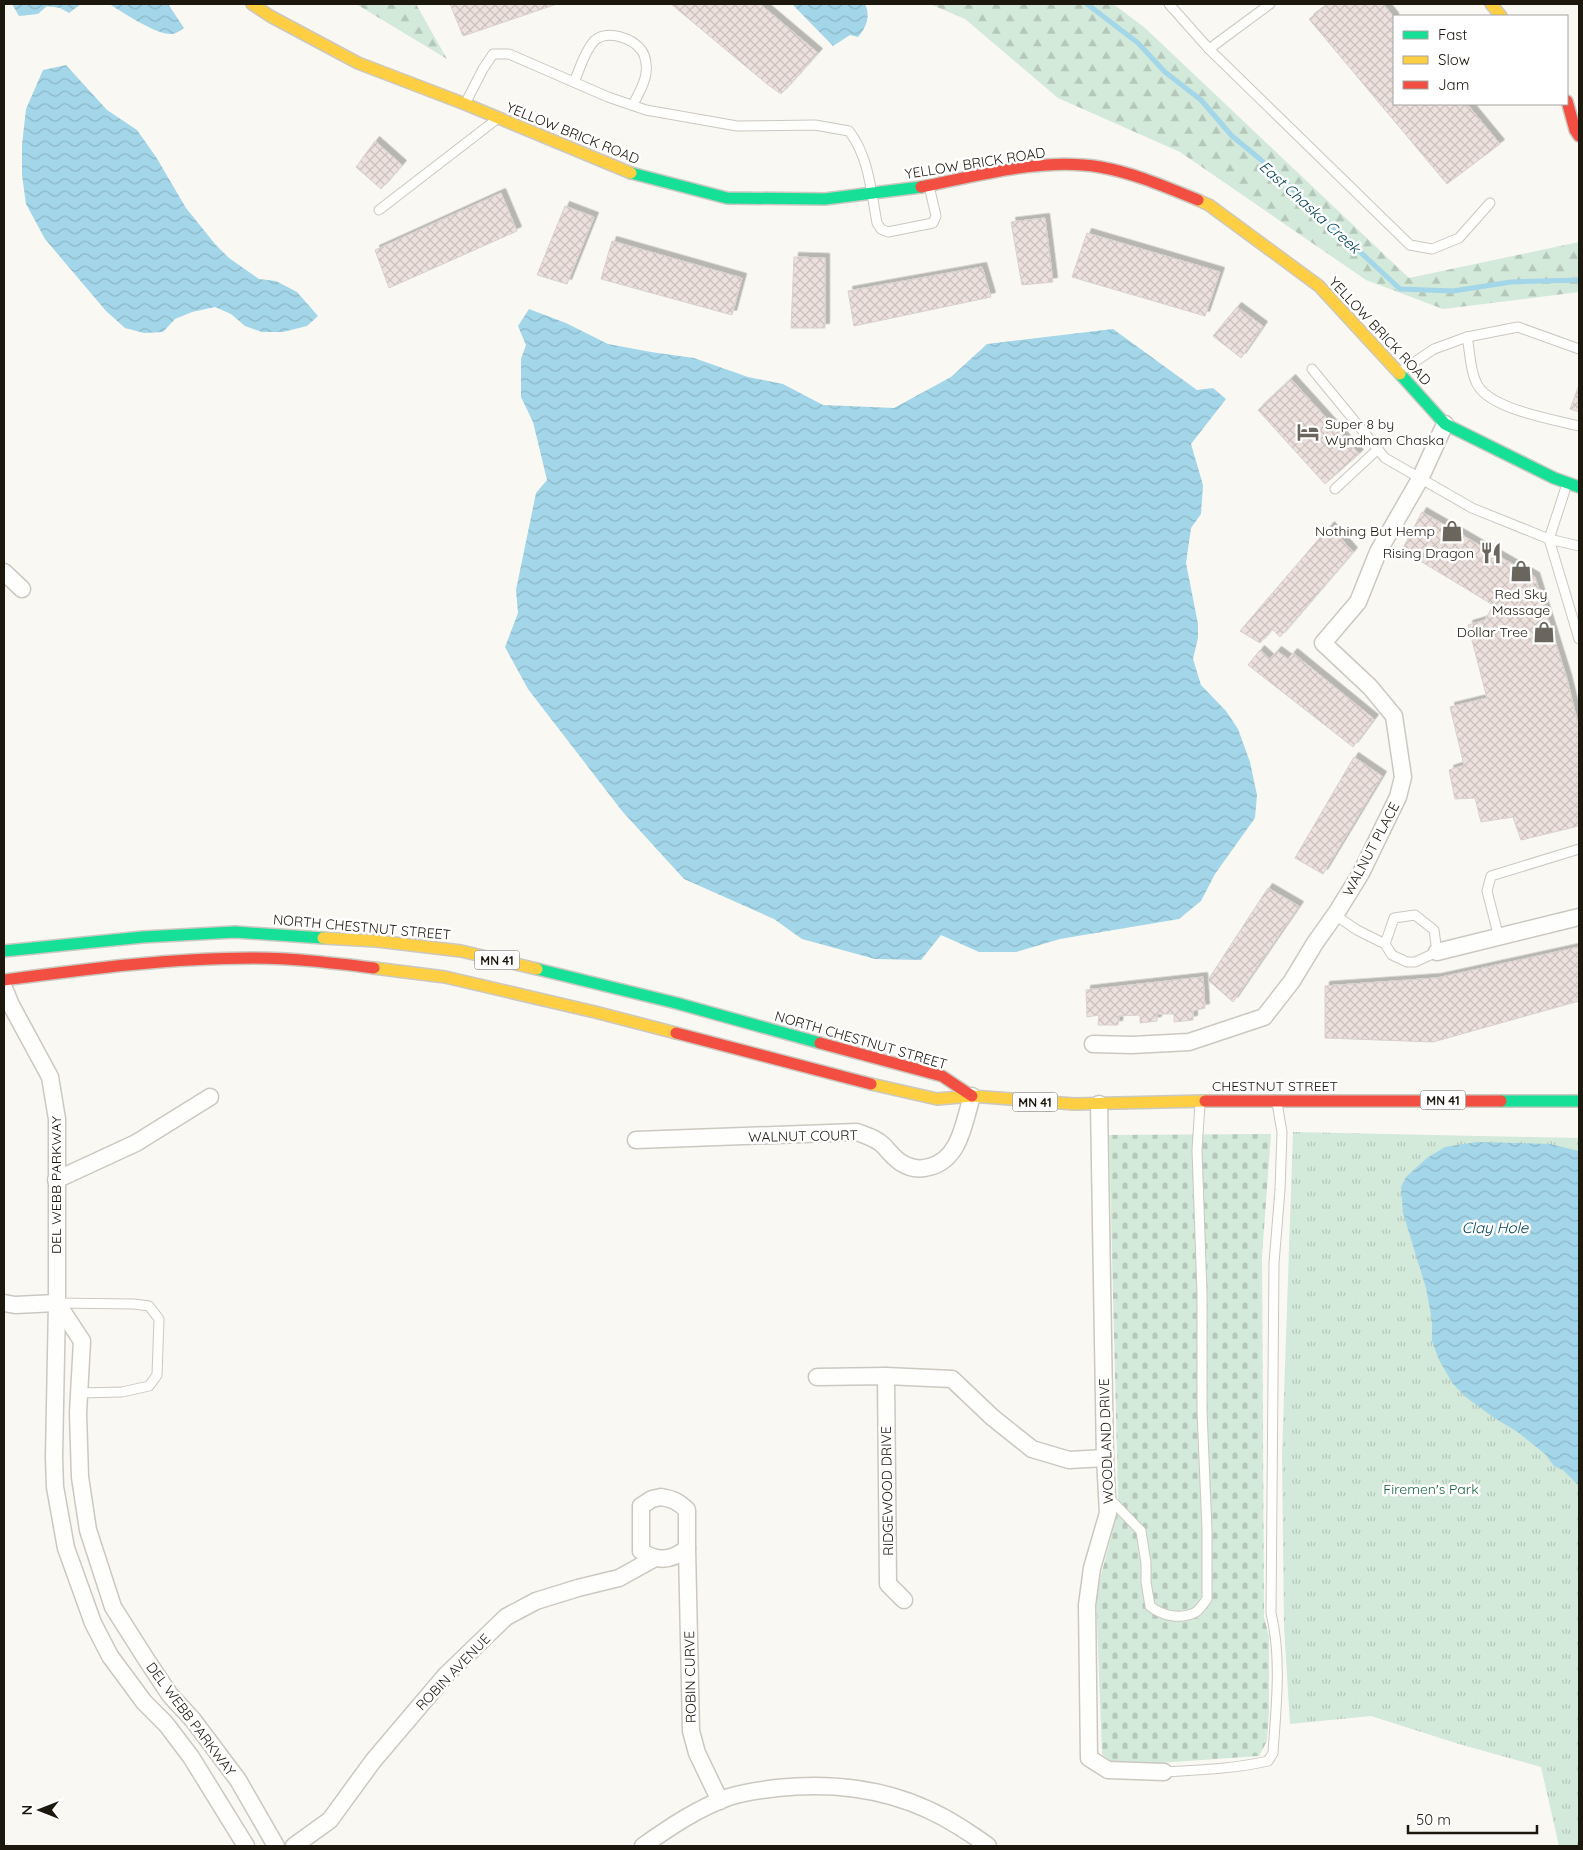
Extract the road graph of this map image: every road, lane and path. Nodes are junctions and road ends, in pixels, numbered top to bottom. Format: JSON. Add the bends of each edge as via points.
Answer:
{"nodes":[{"id":1,"x":252,"y":4,"type":"edge"},
{"id":2,"x":1169,"y":4,"type":"edge"},
{"id":3,"x":1270,"y":4,"type":"edge"},
{"id":4,"x":1491,"y":4,"type":"edge"},
{"id":5,"x":1499,"y":15,"type":"edge"},
{"id":6,"x":1208,"y":49,"type":"junction"},
{"id":7,"x":574,"y":82,"type":"junction"},
{"id":8,"x":465,"y":104,"type":"junction"},
{"id":9,"x":633,"y":105,"type":"junction"},
{"id":10,"x":1568,"y":105,"type":"edge"},
{"id":11,"x":497,"y":119,"type":"junction"},
{"id":12,"x":1579,"y":136,"type":"edge"},
{"id":13,"x":929,"y":185,"type":"junction"},
{"id":14,"x":872,"y":193,"type":"junction"},
{"id":15,"x":1490,"y":203,"type":"dead end"},
{"id":16,"x":380,"y":210,"type":"dead end"},
{"id":17,"x":1467,"y":337,"type":"junction"},
{"id":18,"x":1579,"y":349,"type":"edge"},
{"id":19,"x":1312,"y":369,"type":"dead end"},
{"id":20,"x":1398,"y":373,"type":"junction"},
{"id":21,"x":1445,"y":424,"type":"junction"},
{"id":22,"x":1579,"y":426,"type":"edge"},
{"id":23,"x":1378,"y":449,"type":"junction"},
{"id":24,"x":1420,"y":479,"type":"junction"},
{"id":25,"x":1567,"y":482,"type":"junction"},
{"id":26,"x":1579,"y":486,"type":"edge"},
{"id":27,"x":1335,"y":489,"type":"dead end"},
{"id":28,"x":1549,"y":539,"type":"junction"},
{"id":29,"x":1579,"y":546,"type":"edge"},
{"id":30,"x":4,"y":572,"type":"edge"},
{"id":31,"x":22,"y":589,"type":"dead end"},
{"id":32,"x":1579,"y":638,"type":"edge"},
{"id":33,"x":1579,"y":849,"type":"edge"},
{"id":34,"x":1335,"y":915,"type":"junction"},
{"id":35,"x":1579,"y":917,"type":"edge"},
{"id":36,"x":1498,"y":938,"type":"junction"},
{"id":37,"x":1385,"y":944,"type":"junction"},
{"id":38,"x":4,"y":951,"type":"edge"},
{"id":39,"x":1437,"y":952,"type":"junction"},
{"id":40,"x":4,"y":980,"type":"edge"},
{"id":41,"x":4,"y":988,"type":"edge"},
{"id":42,"x":1093,"y":1044,"type":"dead end"},
{"id":43,"x":972,"y":1096,"type":"junction"},
{"id":44,"x":210,"y":1097,"type":"dead end"},
{"id":45,"x":1276,"y":1100,"type":"junction"},
{"id":46,"x":1200,"y":1101,"type":"junction"},
{"id":47,"x":1579,"y":1101,"type":"edge"},
{"id":48,"x":1099,"y":1104,"type":"junction"},
{"id":49,"x":636,"y":1140,"type":"dead end"},
{"id":50,"x":56,"y":1180,"type":"junction"},
{"id":51,"x":4,"y":1303,"type":"edge"},
{"id":52,"x":57,"y":1303,"type":"junction"},
{"id":53,"x":886,"y":1376,"type":"junction"},
{"id":54,"x":817,"y":1377,"type":"dead end"},
{"id":55,"x":79,"y":1394,"type":"junction"},
{"id":56,"x":1105,"y":1458,"type":"junction"},
{"id":57,"x":1107,"y":1496,"type":"junction"},
{"id":58,"x":687,"y":1548,"type":"junction"},
{"id":59,"x":656,"y":1558,"type":"junction"},
{"id":60,"x":904,"y":1600,"type":"dead end"},
{"id":61,"x":1164,"y":1772,"type":"joint"},
{"id":62,"x":720,"y":1801,"type":"junction"},
{"id":63,"x":246,"y":1846,"type":"edge"},
{"id":64,"x":276,"y":1846,"type":"edge"},
{"id":65,"x":294,"y":1846,"type":"edge"},
{"id":66,"x":643,"y":1846,"type":"edge"},
{"id":67,"x":988,"y":1846,"type":"edge"}],
"edges":[{"from":1,"to":8,"type":"main road","name":"YELLOW BRICK ROAD","via":[[358,63]]},
{"from":2,"to":6,"type":"lane"},
{"from":3,"to":6,"type":"lane"},
{"from":4,"to":5,"type":"main road"},
{"from":6,"to":15,"type":"lane","via":[[1410,246],[1432,248],[1459,238]]},
{"from":7,"to":8,"type":"lane","via":[[509,54],[493,54]]},
{"from":7,"to":9,"type":"lane"},
{"from":7,"to":9,"type":"lane","via":[[587,51],[596,40],[609,36],[628,40],[643,53],[646,70]]},
{"from":8,"to":11,"type":"main road","name":"YELLOW BRICK ROAD"},
{"from":9,"to":14,"type":"lane","via":[[737,126],[814,125],[849,131],[858,144]]},
{"from":10,"to":12,"type":"main road"},
{"from":11,"to":14,"type":"main road","name":"YELLOW BRICK ROAD","via":[[634,174],[727,198],[825,199]]},
{"from":11,"to":16,"type":"lane"},
{"from":13,"to":14,"type":"main road","name":"YELLOW BRICK ROAD"},
{"from":13,"to":14,"type":"lane","via":[[936,216],[933,222],[888,232],[877,223]]},
{"from":13,"to":20,"type":"main road","name":"YELLOW BRICK ROAD","via":[[1036,165],[1099,167],[1160,184],[1209,206],[1319,286]]},
{"from":17,"to":18,"type":"lane","via":[[1518,327]]},
{"from":17,"to":20,"type":"lane","via":[[1434,349]]},
{"from":17,"to":22,"type":"lane","via":[[1475,382],[1483,394],[1500,405]]},
{"from":19,"to":23,"type":"lane"},
{"from":20,"to":21,"type":"main road","name":"YELLOW BRICK ROAD"},
{"from":21,"to":24,"type":"street","name":"WALNUT PLACE"},
{"from":21,"to":25,"type":"main road","name":"YELLOW BRICK ROAD"},
{"from":23,"to":24,"type":"lane","via":[[1385,458]]},
{"from":23,"to":27,"type":"lane"},
{"from":24,"to":28,"type":"lane","via":[[1472,508]]},
{"from":24,"to":34,"type":"street","name":"WALNUT PLACE","via":[[1378,552],[1358,602],[1323,643],[1370,687],[1394,716],[1403,777],[1398,797]]},
{"from":25,"to":26,"type":"main road","name":"YELLOW BRICK ROAD"},
{"from":25,"to":28,"type":"lane"},
{"from":28,"to":29,"type":"lane"},
{"from":28,"to":32,"type":"lane"},
{"from":30,"to":31,"type":"street"},
{"from":33,"to":36,"type":"lane","via":[[1490,876],[1487,891]]},
{"from":34,"to":37,"type":"lane"},
{"from":34,"to":42,"type":"street","name":"WALNUT PLACE","via":[[1264,1017],[1189,1042]]},
{"from":35,"to":36,"type":"street"},
{"from":36,"to":39,"type":"street"},
{"from":37,"to":39,"type":"lane","via":[[1392,955],[1407,962],[1415,962]]},
{"from":37,"to":39,"type":"lane","via":[[1394,918],[1415,915],[1434,930]]},
{"from":38,"to":43,"type":"main road","name":"NORTH CHESTNUT STREET","number":"MN 41","via":[[143,937],[235,932],[378,941],[461,951],[676,1003],[942,1076]]},
{"from":40,"to":43,"type":"main road","number":"MN 41","via":[[164,962],[254,958],[350,965],[455,979],[892,1090],[937,1099]]},
{"from":41,"to":50,"type":"street","name":"DEL WEBB PARKWAY","via":[[50,1077],[57,1119]]},
{"from":43,"to":48,"type":"main road","name":"CHESTNUT STREET","number":"MN 41"},
{"from":43,"to":49,"type":"street","name":"WALNUT COURT","via":[[951,1154],[944,1162],[926,1168],[903,1164],[872,1137],[857,1132]]},
{"from":44,"to":50,"type":"street","via":[[136,1143]]},
{"from":45,"to":46,"type":"main road","name":"CHESTNUT STREET","number":"MN 41"},
{"from":45,"to":47,"type":"main road","name":"CHESTNUT STREET","number":"MN 41"},
{"from":45,"to":61,"type":"lane","via":[[1282,1132],[1274,1263],[1271,1613],[1276,1636],[1278,1683],[1273,1753],[1268,1761],[1252,1765]]},
{"from":46,"to":48,"type":"main road","name":"CHESTNUT STREET","number":"MN 41"},
{"from":46,"to":57,"type":"lane","via":[[1197,1150],[1207,1599],[1197,1612],[1178,1617],[1158,1613],[1150,1606],[1141,1531]]},
{"from":48,"to":56,"type":"street","name":"WOODLAND DRIVE"},
{"from":50,"to":52,"type":"street","name":"DEL WEBB PARKWAY"},
{"from":51,"to":52,"type":"street"},
{"from":52,"to":55,"type":"street","name":"DEL WEBB PARKWAY","via":[[82,1341]]},
{"from":52,"to":55,"type":"lane","via":[[149,1306],[158,1319],[157,1375],[149,1386],[122,1392]]},
{"from":52,"to":63,"type":"street","name":"DEL WEBB PARKWAY","via":[[55,1487],[66,1548],[81,1592],[110,1656],[191,1757]]},
{"from":53,"to":54,"type":"street"},
{"from":53,"to":56,"type":"street","via":[[952,1379],[992,1418],[1032,1449],[1069,1460]]},
{"from":53,"to":60,"type":"street","name":"RIDGEWOOD DRIVE","via":[[888,1584]]},
{"from":55,"to":64,"type":"street","name":"DEL WEBB PARKWAY","via":[[80,1476],[88,1530],[114,1607],[170,1695],[238,1780]]},
{"from":56,"to":57,"type":"street","name":"WOODLAND DRIVE"},
{"from":57,"to":61,"type":"street","name":"WOODLAND DRIVE","via":[[1108,1513],[1092,1568],[1087,1605],[1089,1758],[1108,1770]]},
{"from":58,"to":59,"type":"street","via":[[670,1558]]},
{"from":58,"to":59,"type":"street","name":"ROBIN CURVE","via":[[687,1510],[671,1499],[652,1499],[642,1506],[642,1551]]},
{"from":58,"to":62,"type":"street","name":"ROBIN CURVE","via":[[691,1732],[697,1753]]},
{"from":59,"to":65,"type":"street","name":"ROBIN AVENUE","via":[[619,1578],[536,1601],[506,1617],[446,1676],[373,1761],[330,1820]]},
{"from":62,"to":66,"type":"street","via":[[698,1810]]},
{"from":62,"to":67,"type":"street","via":[[786,1787],[832,1786],[870,1791],[925,1806]]}]}
